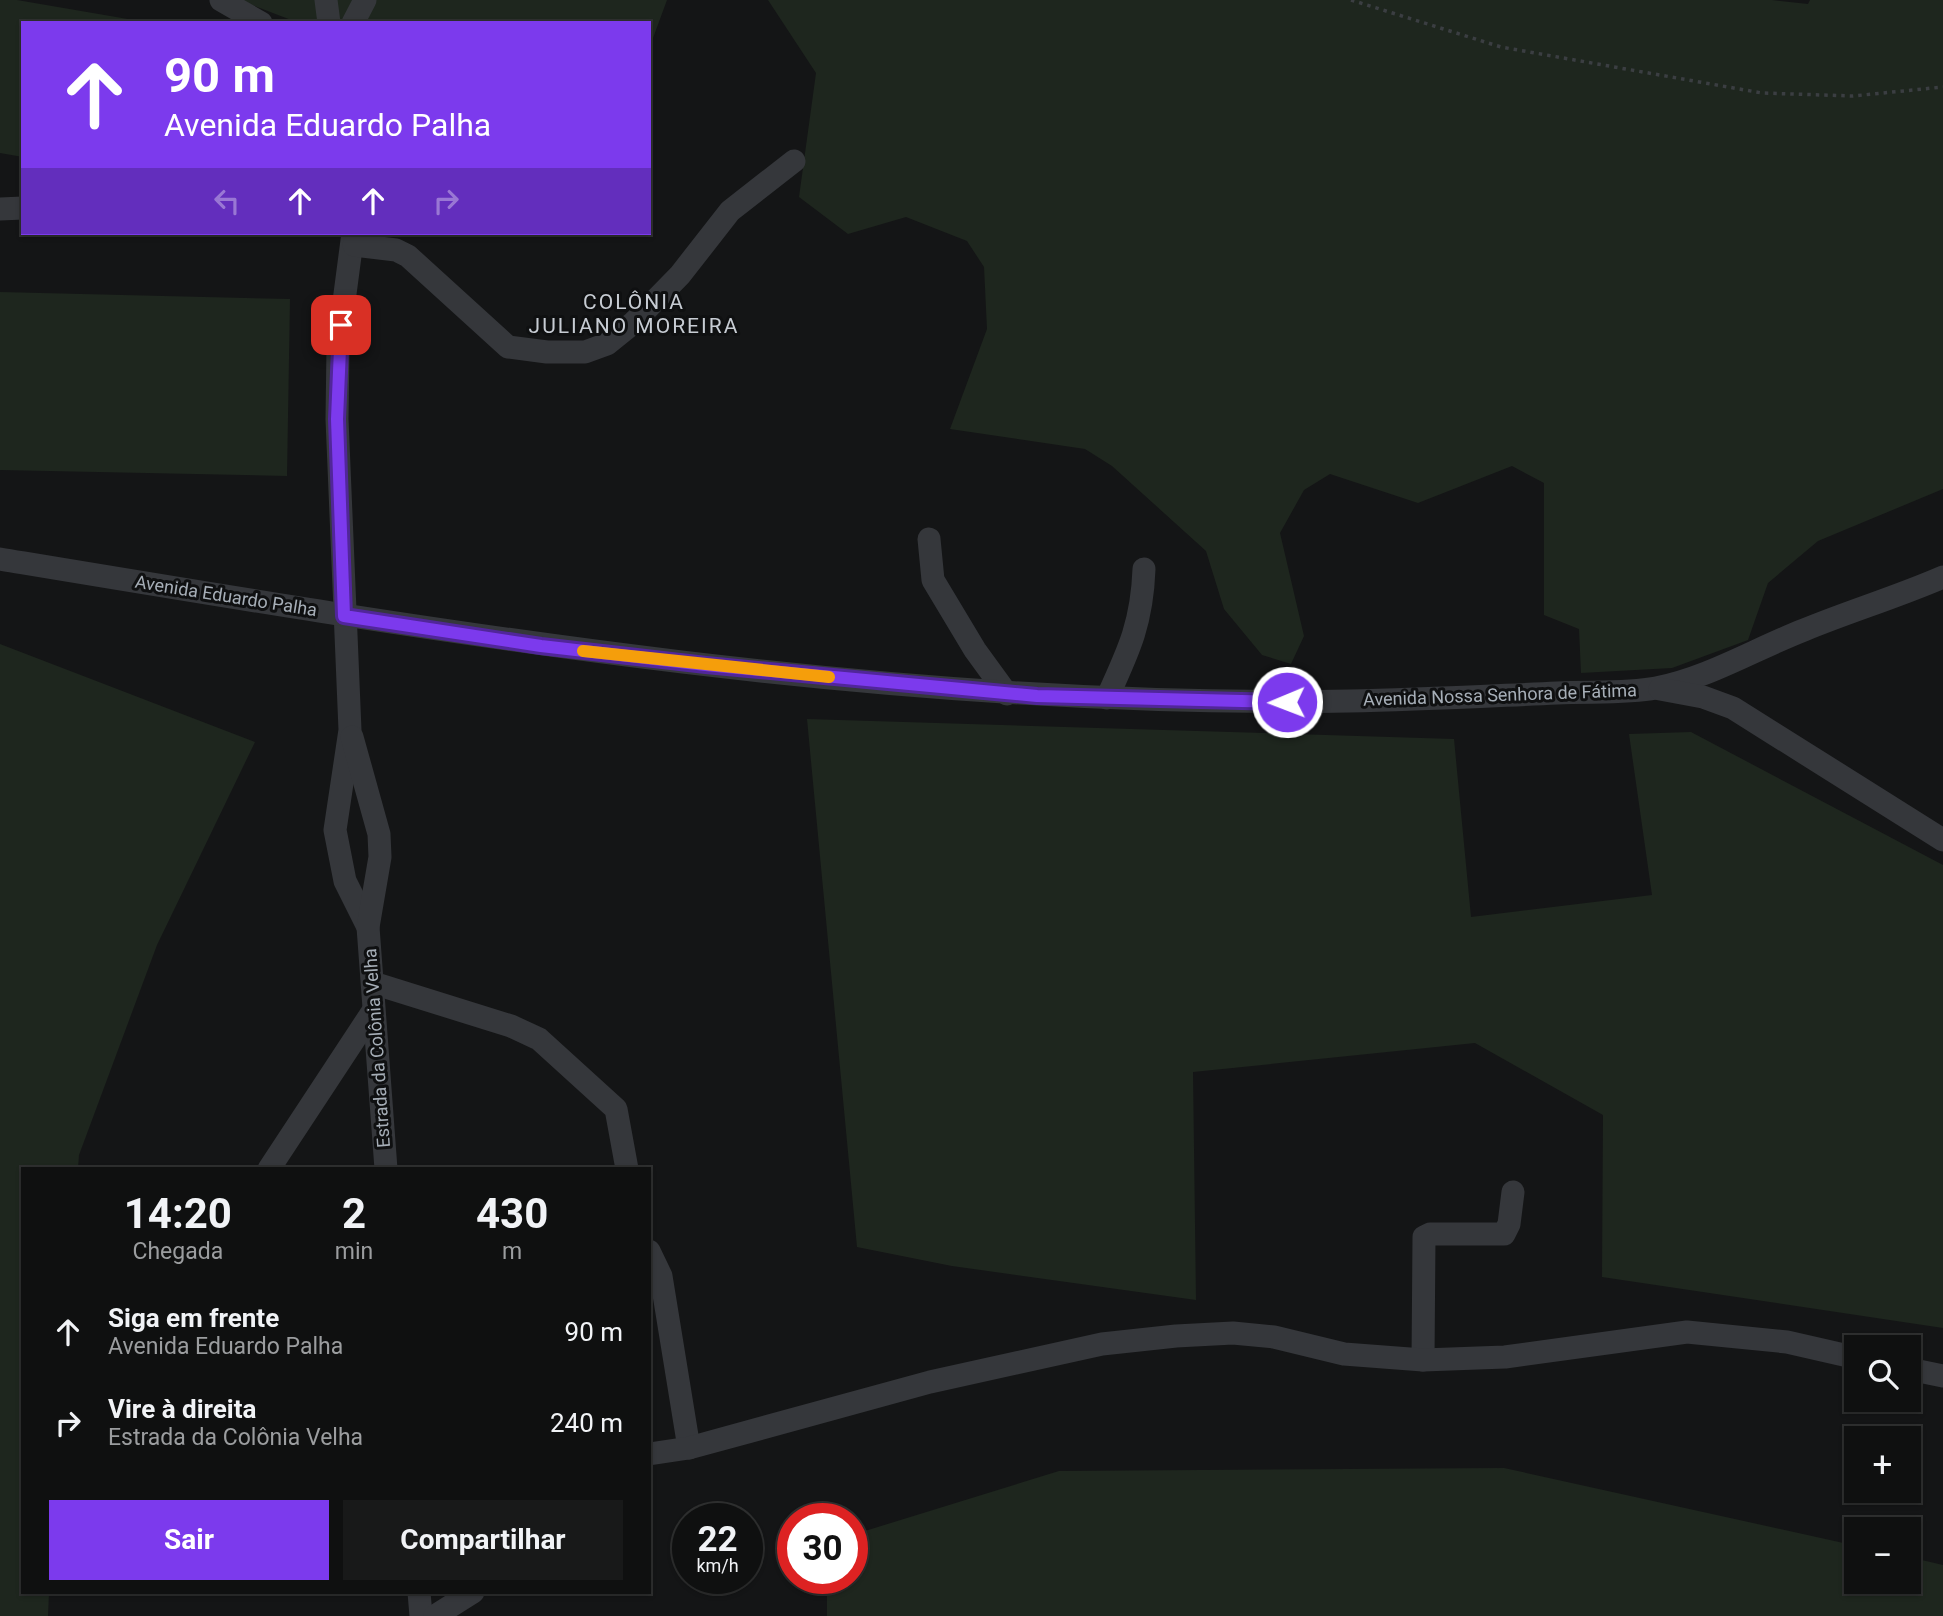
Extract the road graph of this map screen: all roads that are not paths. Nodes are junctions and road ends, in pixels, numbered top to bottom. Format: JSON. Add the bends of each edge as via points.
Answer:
{"nodes":[{"id":1,"x":221,"y":0,"type":"edge"},
{"id":2,"x":326,"y":0,"type":"edge"},
{"id":3,"x":365,"y":0,"type":"edge"},
{"id":4,"x":258,"y":21,"type":"edge"},
{"id":5,"x":329,"y":21,"type":"edge"},
{"id":6,"x":354,"y":21,"type":"edge"},
{"id":7,"x":794,"y":161,"type":"dead end"},
{"id":8,"x":21,"y":208,"type":"edge"},
{"id":9,"x":0,"y":209,"type":"edge"},
{"id":10,"x":353,"y":239,"type":"edge"},
{"id":11,"x":929,"y":539,"type":"dead end"},
{"id":12,"x":0,"y":559,"type":"edge"},
{"id":13,"x":1144,"y":569,"type":"dead end"},
{"id":14,"x":1943,"y":578,"type":"edge"},
{"id":15,"x":344,"y":616,"type":"junction"},
{"id":16,"x":1654,"y":688,"type":"junction"},
{"id":17,"x":1007,"y":694,"type":"junction"},
{"id":18,"x":1037,"y":696,"type":"joint"},
{"id":19,"x":1107,"y":698,"type":"junction"},
{"id":20,"x":350,"y":730,"type":"junction"},
{"id":21,"x":1943,"y":840,"type":"edge"},
{"id":22,"x":368,"y":927,"type":"junction"},
{"id":23,"x":373,"y":984,"type":"junction"},
{"id":24,"x":373,"y":1011,"type":"junction"},
{"id":25,"x":270,"y":1167,"type":"edge"},
{"id":26,"x":386,"y":1167,"type":"edge"},
{"id":27,"x":627,"y":1167,"type":"edge"},
{"id":28,"x":1513,"y":1192,"type":"dead end"},
{"id":29,"x":651,"y":1255,"type":"edge"},
{"id":30,"x":1844,"y":1355,"type":"edge"},
{"id":31,"x":1423,"y":1360,"type":"junction"},
{"id":32,"x":1921,"y":1371,"type":"edge"},
{"id":33,"x":1943,"y":1376,"type":"edge"},
{"id":34,"x":669,"y":1451,"type":"edge"},
{"id":35,"x":419,"y":1594,"type":"edge"},
{"id":36,"x":469,"y":1594,"type":"edge"},
{"id":37,"x":421,"y":1616,"type":"edge"},
{"id":38,"x":435,"y":1616,"type":"edge"}],
"edges":[{"from":1,"to":4,"type":"street"},
{"from":2,"to":5,"type":"street"},
{"from":3,"to":6,"type":"street"},
{"from":7,"to":10,"type":"street","via":[[730,211],[680,275],[633,323],[607,344],[585,352],[508,346],[408,256]]},
{"from":8,"to":9,"type":"street"},
{"from":10,"to":15,"type":"street","name":"Estrada da Colônia Velha","via":[[337,383]]},
{"from":11,"to":17,"type":"street","via":[[933,580]]},
{"from":12,"to":15,"type":"street","name":"Avenida Eduardo Palha"},
{"from":13,"to":19,"type":"street","via":[[1132,645]]},
{"from":14,"to":16,"type":"street","name":"Avenida Nossa Senhora de Fátima","via":[[1707,672]]},
{"from":15,"to":17,"type":"street","name":"Avenida Eduardo Palha","via":[[541,646]]},
{"from":15,"to":20,"type":"street","name":"Estrada da Colônia Velha"},
{"from":16,"to":19,"type":"street","name":"Avenida Nossa Senhora de Fátima","via":[[1418,700],[1234,703]]},
{"from":16,"to":21,"type":"street","via":[[1733,708]]},
{"from":17,"to":18,"type":"street","name":"Avenida Eduardo Palha"},
{"from":18,"to":19,"type":"street","name":"Avenida Nossa Senhora de Fátima"},
{"from":20,"to":22,"type":"street","name":"Estrada da Colônia Velha","via":[[379,834],[380,857]]},
{"from":20,"to":22,"type":"street","name":"Estrada da Colônia Velha","via":[[335,830],[345,881]]},
{"from":22,"to":23,"type":"street","name":"Estrada da Colônia Velha"},
{"from":23,"to":24,"type":"street","name":"Estrada da Colônia Velha"},
{"from":23,"to":27,"type":"street","via":[[511,1026],[538,1039],[616,1110]]},
{"from":24,"to":25,"type":"street"},
{"from":24,"to":26,"type":"street","name":"Estrada da Colônia Velha"},
{"from":28,"to":31,"type":"street","via":[[1504,1234],[1424,1237]]},
{"from":29,"to":34,"type":"street","via":[[661,1276]]},
{"from":30,"to":31,"type":"street","via":[[1787,1342],[1687,1332],[1505,1357]]},
{"from":31,"to":34,"type":"street","via":[[1344,1354],[1274,1337],[1233,1333],[1102,1343],[930,1382]]},
{"from":32,"to":33,"type":"street"},
{"from":35,"to":37,"type":"street"},
{"from":36,"to":38,"type":"street"}]}
